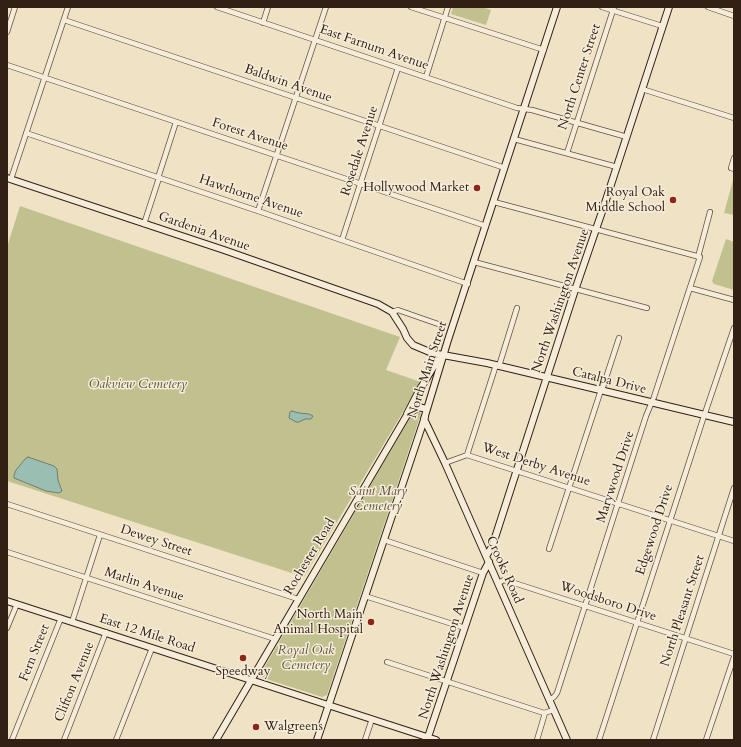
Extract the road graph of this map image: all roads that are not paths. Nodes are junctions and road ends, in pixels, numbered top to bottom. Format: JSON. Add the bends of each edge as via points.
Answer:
{"nodes":[{"id":1,"x":15,"y":7,"type":"edge"},
{"id":2,"x":68,"y":7,"type":"edge"},
{"id":3,"x":217,"y":7,"type":"edge"},
{"id":4,"x":268,"y":7,"type":"edge"},
{"id":5,"x":326,"y":7,"type":"edge"},
{"id":6,"x":411,"y":7,"type":"edge"},
{"id":7,"x":448,"y":7,"type":"edge"},
{"id":8,"x":557,"y":7,"type":"edge"},
{"id":9,"x":602,"y":7,"type":"edge"},
{"id":10,"x":669,"y":7,"type":"edge"},
{"id":11,"x":708,"y":7,"type":"edge"},
{"id":12,"x":726,"y":7,"type":"edge"},
{"id":13,"x":614,"y":9,"type":"edge"},
{"id":14,"x":724,"y":12,"type":"junction"},
{"id":15,"x":734,"y":16,"type":"edge"},
{"id":16,"x":444,"y":18,"type":"junction"},
{"id":17,"x":64,"y":20,"type":"junction"},
{"id":18,"x":263,"y":23,"type":"junction"},
{"id":19,"x":662,"y":26,"type":"junction"},
{"id":20,"x":7,"y":32,"type":"edge"},
{"id":21,"x":315,"y":40,"type":"junction"},
{"id":22,"x":544,"y":50,"type":"junction"},
{"id":23,"x":7,"y":65,"type":"edge"},
{"id":24,"x":398,"y":68,"type":"junction"},
{"id":25,"x":426,"y":77,"type":"junction"},
{"id":26,"x":45,"y":78,"type":"junction"},
{"id":27,"x":642,"y":89,"type":"junction"},
{"id":28,"x":296,"y":98,"type":"junction"},
{"id":29,"x":524,"y":109,"type":"junction"},
{"id":30,"x":734,"y":118,"type":"edge"},
{"id":31,"x":176,"y":122,"type":"junction"},
{"id":32,"x":577,"y":122,"type":"junction"},
{"id":33,"x":379,"y":126,"type":"junction"},
{"id":34,"x":26,"y":133,"type":"junction"},
{"id":35,"x":627,"y":137,"type":"junction"},
{"id":36,"x":514,"y":139,"type":"junction"},
{"id":37,"x":567,"y":153,"type":"junction"},
{"id":38,"x":276,"y":156,"type":"junction"},
{"id":39,"x":734,"y":158,"type":"edge"},
{"id":40,"x":617,"y":167,"type":"junction"},
{"id":41,"x":505,"y":168,"type":"junction"},
{"id":42,"x":732,"y":169,"type":"edge"},
{"id":43,"x":159,"y":178,"type":"junction"},
{"id":44,"x":9,"y":179,"type":"edge"},
{"id":45,"x":360,"y":184,"type":"junction"},
{"id":46,"x":494,"y":202,"type":"junction"},
{"id":47,"x":258,"y":211,"type":"junction"},
{"id":48,"x":710,"y":212,"type":"dead end"},
{"id":49,"x":144,"y":224,"type":"junction"},
{"id":50,"x":486,"y":226,"type":"junction"},
{"id":51,"x":596,"y":229,"type":"junction"},
{"id":52,"x":342,"y":240,"type":"junction"},
{"id":53,"x":699,"y":257,"type":"junction"},
{"id":54,"x":474,"y":262,"type":"junction"},
{"id":55,"x":468,"y":284,"type":"junction"},
{"id":56,"x":690,"y":288,"type":"junction"},
{"id":57,"x":575,"y":289,"type":"junction"},
{"id":58,"x":734,"y":300,"type":"edge"},
{"id":59,"x":517,"y":308,"type":"dead end"},
{"id":60,"x":647,"y":308,"type":"dead end"},
{"id":61,"x":392,"y":312,"type":"junction"},
{"id":62,"x":441,"y":325,"type":"dead end"},
{"id":63,"x":734,"y":328,"type":"edge"},
{"id":64,"x":619,"y":338,"type":"dead end"},
{"id":65,"x":444,"y":355,"type":"junction"},
{"id":66,"x":479,"y":361,"type":"joint"},
{"id":67,"x":497,"y":365,"type":"junction"},
{"id":68,"x":547,"y":377,"type":"junction"},
{"id":69,"x":601,"y":390,"type":"junction"},
{"id":70,"x":652,"y":402,"type":"junction"},
{"id":71,"x":427,"y":409,"type":"junction"},
{"id":72,"x":407,"y":415,"type":"junction"},
{"id":73,"x":704,"y":415,"type":"junction"},
{"id":74,"x":424,"y":419,"type":"junction"},
{"id":75,"x":734,"y":422,"type":"edge"},
{"id":76,"x":467,"y":454,"type":"junction"},
{"id":77,"x":445,"y":463,"type":"junction"},
{"id":78,"x":517,"y":471,"type":"junction"},
{"id":79,"x":569,"y":487,"type":"junction"},
{"id":80,"x":734,"y":488,"type":"edge"},
{"id":81,"x":619,"y":503,"type":"junction"},
{"id":82,"x":7,"y":504,"type":"edge"},
{"id":83,"x":670,"y":520,"type":"junction"},
{"id":84,"x":100,"y":535,"type":"junction"},
{"id":85,"x":719,"y":536,"type":"junction"},
{"id":86,"x":384,"y":540,"type":"junction"},
{"id":87,"x":734,"y":541,"type":"edge"},
{"id":88,"x":549,"y":549,"type":"dead end"},
{"id":89,"x":7,"y":552,"type":"edge"},
{"id":90,"x":488,"y":559,"type":"junction"},
{"id":91,"x":483,"y":573,"type":"junction"},
{"id":92,"x":86,"y":578,"type":"junction"},
{"id":93,"x":498,"y":582,"type":"junction"},
{"id":94,"x":365,"y":596,"type":"junction"},
{"id":95,"x":298,"y":599,"type":"junction"},
{"id":96,"x":7,"y":601,"type":"edge"},
{"id":97,"x":17,"y":604,"type":"junction"},
{"id":98,"x":585,"y":606,"type":"junction"},
{"id":99,"x":61,"y":618,"type":"junction"},
{"id":100,"x":72,"y":622,"type":"junction"},
{"id":101,"x":637,"y":623,"type":"junction"},
{"id":102,"x":7,"y":628,"type":"edge"},
{"id":103,"x":465,"y":628,"type":"junction"},
{"id":104,"x":106,"y":632,"type":"junction"},
{"id":105,"x":275,"y":639,"type":"junction"},
{"id":106,"x":686,"y":639,"type":"junction"},
{"id":107,"x":152,"y":648,"type":"junction"},
{"id":108,"x":734,"y":656,"type":"edge"},
{"id":109,"x":387,"y":662,"type":"dead end"},
{"id":110,"x":251,"y":680,"type":"junction"},
{"id":111,"x":447,"y":682,"type":"junction"},
{"id":112,"x":549,"y":700,"type":"junction"},
{"id":113,"x":329,"y":705,"type":"junction"},
{"id":114,"x":554,"y":710,"type":"junction"},
{"id":115,"x":545,"y":713,"type":"junction"},
{"id":116,"x":372,"y":719,"type":"junction"},
{"id":117,"x":428,"y":739,"type":"edge"},
{"id":118,"x":12,"y":740,"type":"edge"},
{"id":119,"x":64,"y":740,"type":"edge"},
{"id":120,"x":116,"y":740,"type":"edge"},
{"id":121,"x":216,"y":740,"type":"edge"},
{"id":122,"x":317,"y":740,"type":"edge"},
{"id":123,"x":365,"y":740,"type":"edge"},
{"id":124,"x":436,"y":740,"type":"edge"},
{"id":125,"x":537,"y":740,"type":"edge"},
{"id":126,"x":567,"y":740,"type":"edge"},
{"id":127,"x":599,"y":740,"type":"edge"},
{"id":128,"x":653,"y":740,"type":"edge"},
{"id":129,"x":706,"y":740,"type":"edge"}],
"edges":[{"from":1,"to":20,"type":"street"},
{"from":2,"to":17,"type":"street"},
{"from":3,"to":18,"type":"street","name":"East Farnum Avenue"},
{"from":4,"to":18,"type":"street"},
{"from":5,"to":21,"type":"street"},
{"from":6,"to":16,"type":"street"},
{"from":7,"to":16,"type":"street"},
{"from":8,"to":22,"type":"main road","name":"North Main Street"},
{"from":9,"to":13,"type":"street"},
{"from":10,"to":19,"type":"main road","name":"North Washington Avenue"},
{"from":11,"to":14,"type":"street"},
{"from":12,"to":14,"type":"street"},
{"from":13,"to":19,"type":"street"},
{"from":13,"to":32,"type":"street","name":"North Center Street"},
{"from":14,"to":15,"type":"street"},
{"from":16,"to":22,"type":"street"},
{"from":16,"to":25,"type":"street"},
{"from":17,"to":26,"type":"street"},
{"from":17,"to":28,"type":"street","name":"Baldwin Avenue"},
{"from":18,"to":21,"type":"street","name":"East Farnum Avenue"},
{"from":19,"to":27,"type":"main road","name":"North Washington Avenue"},
{"from":21,"to":24,"type":"street","name":"East Farnum Avenue"},
{"from":21,"to":28,"type":"street"},
{"from":22,"to":29,"type":"main road","name":"North Main Street"},
{"from":23,"to":26,"type":"street","name":"Forest Avenue"},
{"from":24,"to":25,"type":"street","name":"East Farnum Avenue"},
{"from":24,"to":33,"type":"street","name":"Rosedale Avenue"},
{"from":25,"to":29,"type":"street","name":"East Farnum Avenue"},
{"from":26,"to":31,"type":"street","name":"Forest Avenue"},
{"from":26,"to":34,"type":"street"},
{"from":27,"to":30,"type":"street"},
{"from":27,"to":35,"type":"main road","name":"North Washington Avenue"},
{"from":28,"to":33,"type":"street","name":"Baldwin Avenue"},
{"from":28,"to":38,"type":"street"},
{"from":29,"to":32,"type":"street","name":"East Farnum Avenue"},
{"from":29,"to":36,"type":"main road","name":"North Main Street"},
{"from":31,"to":38,"type":"street","name":"Forest Avenue"},
{"from":31,"to":43,"type":"street"},
{"from":32,"to":35,"type":"street","name":"East Farnum Avenue"},
{"from":32,"to":37,"type":"street","name":"North Center Street"},
{"from":33,"to":41,"type":"street","name":"Baldwin Avenue"},
{"from":33,"to":45,"type":"street","name":"Rosedale Avenue"},
{"from":34,"to":43,"type":"street","name":"Hawthorne Avenue"},
{"from":34,"to":44,"type":"street"},
{"from":35,"to":40,"type":"main road","name":"North Washington Avenue"},
{"from":36,"to":37,"type":"street"},
{"from":36,"to":41,"type":"main road","name":"North Main Street"},
{"from":37,"to":40,"type":"street"},
{"from":38,"to":45,"type":"street","name":"Forest Avenue"},
{"from":38,"to":47,"type":"street"},
{"from":39,"to":42,"type":"street"},
{"from":40,"to":51,"type":"main road","name":"North Washington Avenue"},
{"from":41,"to":46,"type":"main road","name":"North Main Street"},
{"from":43,"to":47,"type":"street","name":"Hawthorne Avenue"},
{"from":43,"to":49,"type":"street"},
{"from":44,"to":49,"type":"main road","name":"Gardenia Avenue"},
{"from":45,"to":50,"type":"street","name":"Forest Avenue"},
{"from":45,"to":52,"type":"street","name":"Rosedale Avenue"},
{"from":46,"to":50,"type":"main road","name":"North Main Street"},
{"from":46,"to":51,"type":"street"},
{"from":47,"to":52,"type":"street","name":"Hawthorne Avenue"},
{"from":48,"to":53,"type":"street","name":"Marywood Drive"},
{"from":49,"to":61,"type":"main road","name":"Gardenia Avenue","via":[[378,304]]},
{"from":50,"to":54,"type":"main road","name":"North Main Street"},
{"from":51,"to":53,"type":"street"},
{"from":51,"to":57,"type":"main road","name":"North Washington Avenue"},
{"from":52,"to":55,"type":"street","name":"Hawthorne Avenue"},
{"from":53,"to":56,"type":"street","name":"Marywood Drive"},
{"from":54,"to":55,"type":"main road","name":"North Main Street"},
{"from":54,"to":57,"type":"street"},
{"from":55,"to":65,"type":"main road","name":"North Main Street"},
{"from":56,"to":58,"type":"street"},
{"from":56,"to":70,"type":"street","name":"Marywood Drive"},
{"from":57,"to":60,"type":"street"},
{"from":57,"to":68,"type":"main road","name":"North Washington Avenue"},
{"from":59,"to":67,"type":"street"},
{"from":61,"to":62,"type":"street","name":"Gardenia Avenue","via":[[398,310]]},
{"from":61,"to":65,"type":"main road","name":"Gardenia Avenue","via":[[413,345]]},
{"from":63,"to":73,"type":"street","name":"Edgewood Drive"},
{"from":64,"to":69,"type":"street"},
{"from":65,"to":66,"type":"main road","name":"Gardenia Avenue"},
{"from":65,"to":71,"type":"main road","name":"North Main Street"},
{"from":65,"to":72,"type":"main road","name":"Rochester Road","via":[[437,361]]},
{"from":66,"to":67,"type":"main road","name":"Catalpa Drive"},
{"from":67,"to":68,"type":"main road","name":"Catalpa Drive"},
{"from":67,"to":76,"type":"street"},
{"from":68,"to":69,"type":"main road","name":"Catalpa Drive"},
{"from":68,"to":78,"type":"main road","name":"North Washington Avenue"},
{"from":69,"to":70,"type":"main road","name":"Catalpa Drive"},
{"from":69,"to":79,"type":"street"},
{"from":70,"to":73,"type":"main road","name":"Catalpa Drive"},
{"from":70,"to":81,"type":"street","name":"Marywood Drive"},
{"from":71,"to":72,"type":"main road","via":[[416,408]]},
{"from":71,"to":74,"type":"main road"},
{"from":72,"to":95,"type":"main road","name":"Rochester Road"},
{"from":73,"to":75,"type":"main road","name":"Catalpa Drive"},
{"from":73,"to":83,"type":"street","name":"Edgewood Drive"},
{"from":74,"to":77,"type":"main road","name":"Crooks Road"},
{"from":74,"to":86,"type":"main road","name":"North Main Street"},
{"from":76,"to":77,"type":"street","name":"West Derby Avenue"},
{"from":76,"to":78,"type":"street","name":"West Derby Avenue"},
{"from":77,"to":90,"type":"main road","name":"Crooks Road"},
{"from":78,"to":79,"type":"street","name":"West Derby Avenue"},
{"from":78,"to":90,"type":"main road","name":"North Washington Avenue"},
{"from":79,"to":81,"type":"street","name":"West Derby Avenue"},
{"from":79,"to":88,"type":"street"},
{"from":80,"to":85,"type":"street","name":"North Pleasant Street"},
{"from":81,"to":83,"type":"street","name":"West Derby Avenue"},
{"from":81,"to":98,"type":"street","name":"Marywood Drive"},
{"from":82,"to":84,"type":"street","name":"Dewey Street"},
{"from":83,"to":85,"type":"street","name":"West Derby Avenue"},
{"from":83,"to":101,"type":"street","name":"Edgewood Drive"},
{"from":84,"to":92,"type":"street"},
{"from":84,"to":95,"type":"street","name":"Dewey Street"},
{"from":85,"to":87,"type":"street","name":"West Derby Avenue"},
{"from":85,"to":106,"type":"street","name":"North Pleasant Street"},
{"from":86,"to":91,"type":"street"},
{"from":86,"to":94,"type":"main road","name":"North Main Street"},
{"from":89,"to":92,"type":"street","name":"Marlin Avenue"},
{"from":90,"to":91,"type":"main road","name":"North Washington Avenue"},
{"from":90,"to":93,"type":"main road","name":"Crooks Road"},
{"from":91,"to":103,"type":"main road","name":"North Washington Avenue"},
{"from":92,"to":100,"type":"street"},
{"from":92,"to":105,"type":"street","name":"Marlin Avenue"},
{"from":93,"to":98,"type":"street","name":"Woodsboro Drive","via":[[508,581]]},
{"from":93,"to":112,"type":"main road","name":"Crooks Road"},
{"from":94,"to":103,"type":"street"},
{"from":94,"to":113,"type":"main road","name":"North Main Street"},
{"from":95,"to":105,"type":"main road","name":"Rochester Road"},
{"from":96,"to":97,"type":"main road","name":"East 12 Mile Road"},
{"from":97,"to":99,"type":"main road","name":"East 12 Mile Road"},
{"from":97,"to":102,"type":"street"},
{"from":98,"to":101,"type":"street","name":"Woodsboro Drive"},
{"from":98,"to":112,"type":"street","name":"Marywood Drive","via":[[557,693]]},
{"from":99,"to":100,"type":"main road","name":"East 12 Mile Road"},
{"from":99,"to":118,"type":"street","name":"Fern Street"},
{"from":100,"to":104,"type":"main road","name":"East 12 Mile Road"},
{"from":101,"to":106,"type":"street","name":"Woodsboro Drive"},
{"from":101,"to":127,"type":"street","name":"Edgewood Drive"},
{"from":103,"to":111,"type":"main road","name":"North Washington Avenue"},
{"from":104,"to":107,"type":"main road","name":"East 12 Mile Road"},
{"from":104,"to":119,"type":"street","name":"Clifton Avenue"},
{"from":105,"to":110,"type":"main road","name":"Rochester Road"},
{"from":106,"to":108,"type":"street","name":"Woodsboro Drive"},
{"from":106,"to":128,"type":"street","name":"North Pleasant Street"},
{"from":107,"to":110,"type":"main road","name":"East 12 Mile Road"},
{"from":107,"to":120,"type":"street"},
{"from":108,"to":129,"type":"street"},
{"from":109,"to":111,"type":"street"},
{"from":110,"to":113,"type":"main road","name":"East 12 Mile Road"},
{"from":110,"to":121,"type":"main road","name":"Rochester Road"},
{"from":111,"to":115,"type":"street"},
{"from":111,"to":117,"type":"main road","name":"North Washington Avenue"},
{"from":112,"to":114,"type":"main road","name":"Crooks Road"},
{"from":113,"to":116,"type":"main road","name":"East 12 Mile Road"},
{"from":113,"to":122,"type":"main road","name":"North Main Street"},
{"from":114,"to":115,"type":"street"},
{"from":114,"to":126,"type":"main road","name":"Crooks Road"},
{"from":115,"to":125,"type":"street"},
{"from":116,"to":117,"type":"main road","name":"East 12 Mile Road"},
{"from":116,"to":123,"type":"street"},
{"from":117,"to":124,"type":"main road","name":"East 12 Mile Road"}]}
